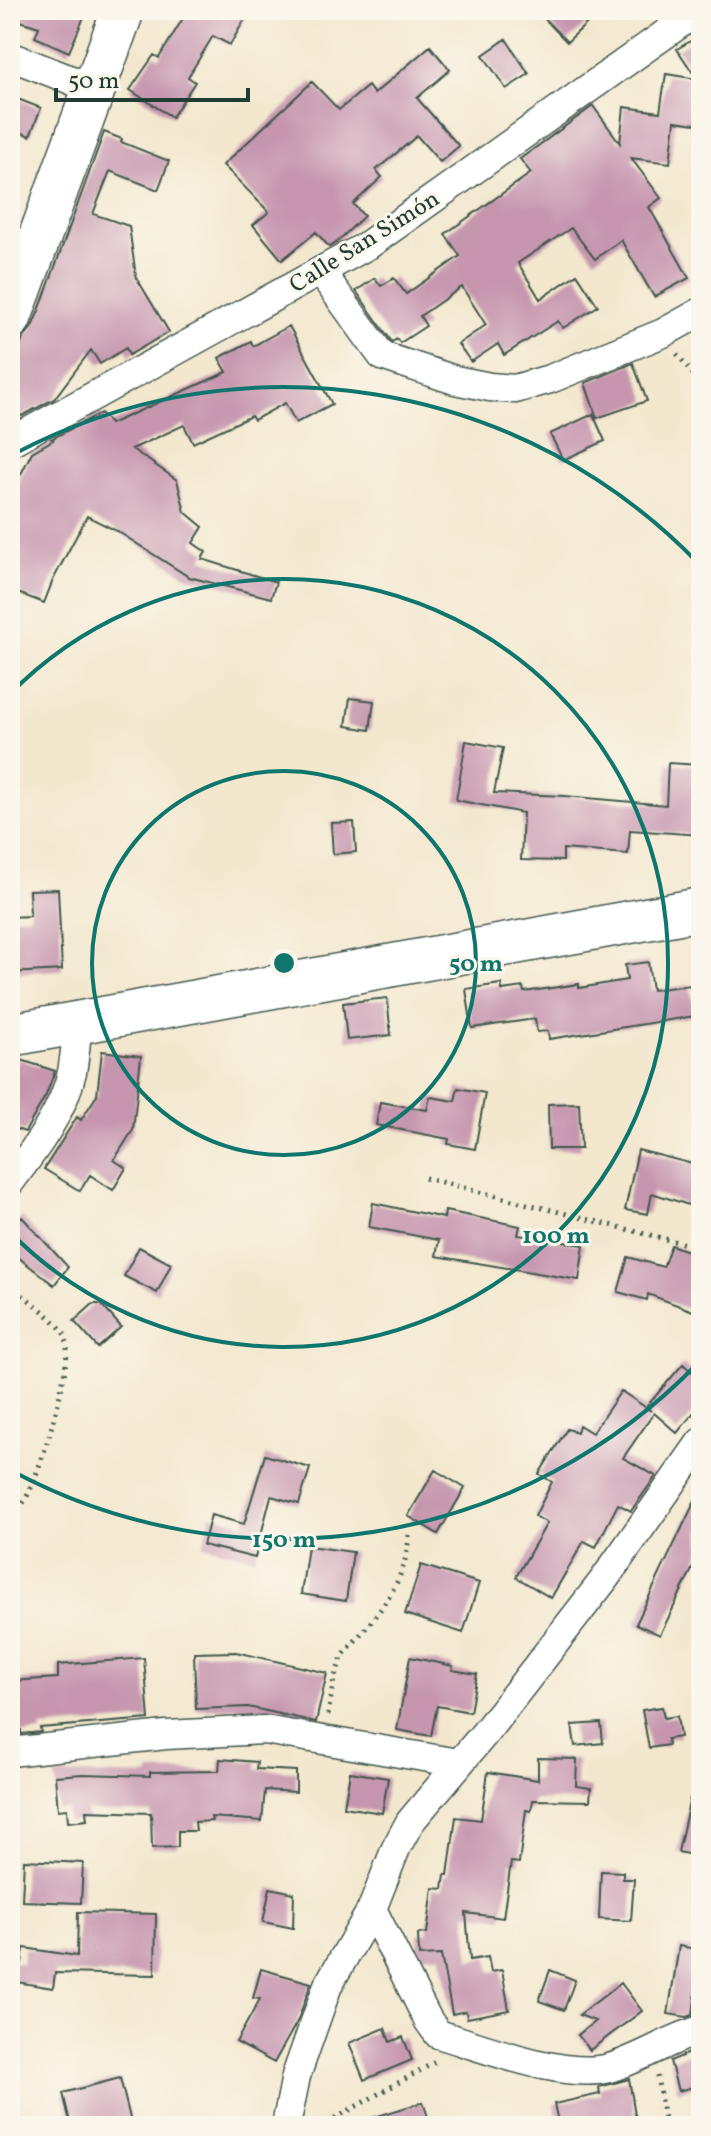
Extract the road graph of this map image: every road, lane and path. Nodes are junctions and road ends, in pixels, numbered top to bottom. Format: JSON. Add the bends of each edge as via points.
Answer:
{"nodes":[{"id":1,"x":123,"y":10,"type":"edge"},
{"id":2,"x":699,"y":10,"type":"edge"},
{"id":3,"x":10,"y":56,"type":"edge"},
{"id":4,"x":94,"y":89,"type":"junction"},
{"id":5,"x":321,"y":272,"type":"junction"},
{"id":6,"x":701,"y":312,"type":"edge"},
{"id":7,"x":10,"y":318,"type":"edge"},
{"id":8,"x":663,"y":333,"type":"junction"},
{"id":9,"x":701,"y":384,"type":"edge"},
{"id":10,"x":10,"y":442,"type":"edge"},
{"id":11,"x":701,"y":909,"type":"edge"},
{"id":12,"x":78,"y":1022,"type":"junction"},
{"id":13,"x":10,"y":1035,"type":"edge"},
{"id":14,"x":425,"y":1178,"type":"dead end"},
{"id":15,"x":10,"y":1182,"type":"edge"},
{"id":16,"x":701,"y":1248,"type":"edge"},
{"id":17,"x":10,"y":1285,"type":"edge"},
{"id":18,"x":701,"y":1442,"type":"edge"},
{"id":19,"x":10,"y":1519,"type":"edge"},
{"id":20,"x":409,"y":1535,"type":"dead end"},
{"id":21,"x":324,"y":1739,"type":"junction"},
{"id":22,"x":10,"y":1752,"type":"edge"},
{"id":23,"x":459,"y":1763,"type":"junction"},
{"id":24,"x":372,"y":1909,"type":"junction"},
{"id":25,"x":701,"y":2030,"type":"edge"},
{"id":26,"x":469,"y":2043,"type":"junction"},
{"id":27,"x":649,"y":2052,"type":"junction"},
{"id":28,"x":286,"y":2126,"type":"edge"},
{"id":29,"x":321,"y":2126,"type":"edge"},
{"id":30,"x":665,"y":2126,"type":"edge"}],
"edges":[{"from":1,"to":4,"type":"street"},
{"from":2,"to":5,"type":"street","name":"Calle San Simón","via":[[368,245]]},
{"from":3,"to":4,"type":"street"},
{"from":4,"to":7,"type":"street"},
{"from":5,"to":8,"type":"street","via":[[382,356],[467,383],[515,389],[535,385]]},
{"from":5,"to":10,"type":"street","name":"Calle San Simón"},
{"from":6,"to":8,"type":"street"},
{"from":8,"to":9,"type":"path"},
{"from":11,"to":12,"type":"street"},
{"from":12,"to":13,"type":"street"},
{"from":12,"to":15,"type":"street","via":[[65,1093]]},
{"from":14,"to":16,"type":"path"},
{"from":17,"to":19,"type":"path","via":[[54,1322],[68,1347],[62,1388],[42,1452],[26,1499]]},
{"from":18,"to":23,"type":"street","via":[[603,1581]]},
{"from":20,"to":21,"type":"path","via":[[391,1596],[338,1665]]},
{"from":21,"to":22,"type":"street","via":[[236,1730]]},
{"from":21,"to":23,"type":"street"},
{"from":23,"to":24,"type":"street","via":[[410,1822]]},
{"from":24,"to":26,"type":"street","via":[[438,2034]]},
{"from":24,"to":28,"type":"street","via":[[328,1985],[296,2076]]},
{"from":25,"to":27,"type":"street"},
{"from":26,"to":27,"type":"street","via":[[586,2072]]},
{"from":26,"to":29,"type":"path"},
{"from":27,"to":30,"type":"path"}]}
